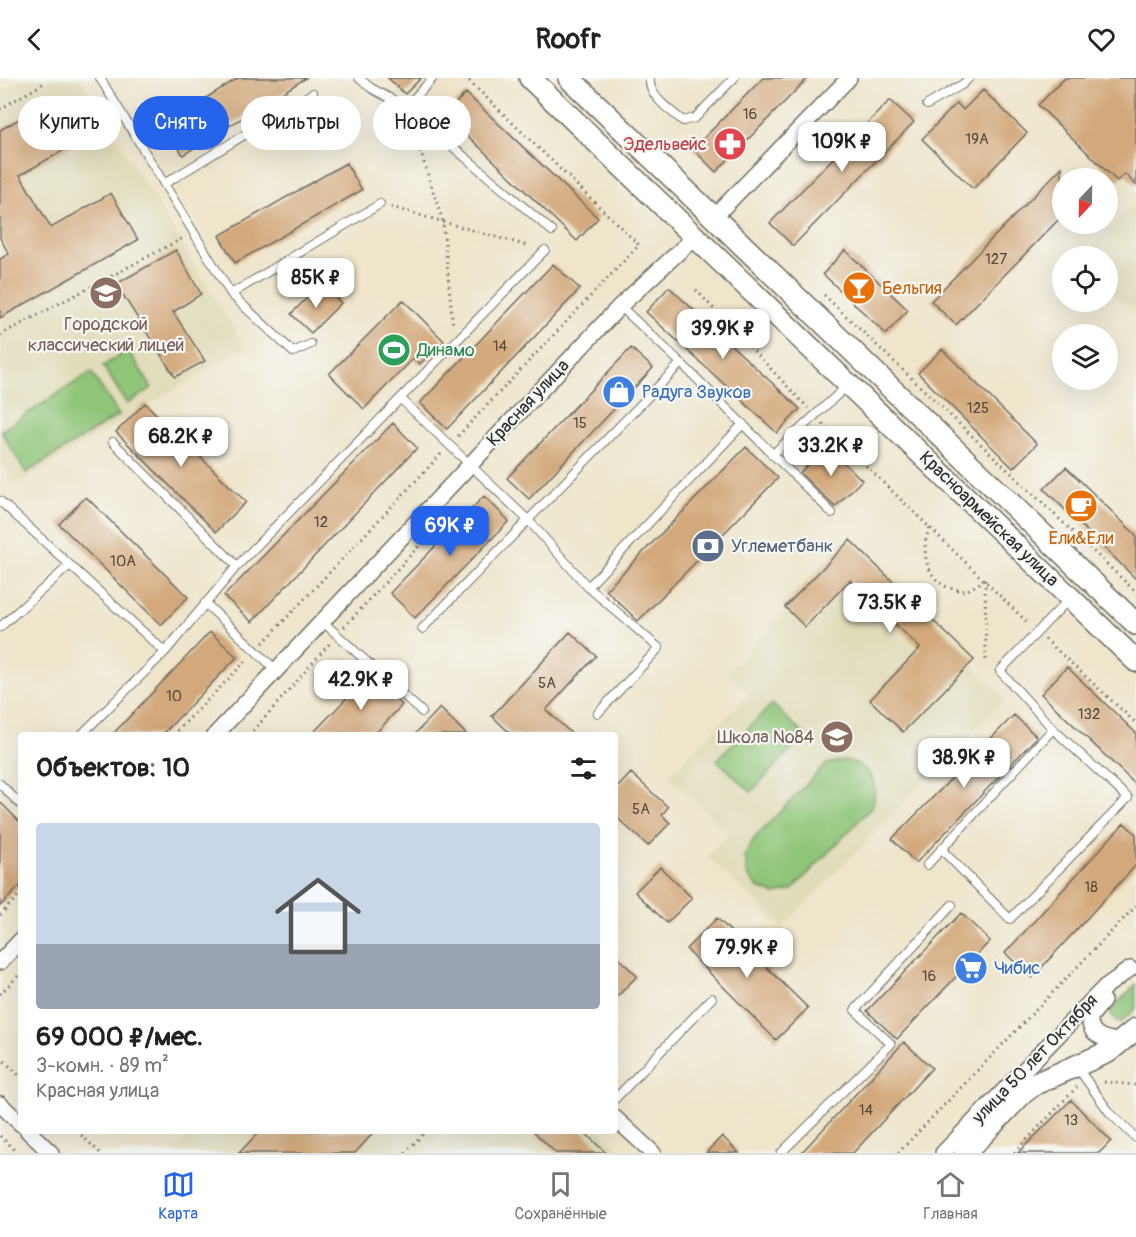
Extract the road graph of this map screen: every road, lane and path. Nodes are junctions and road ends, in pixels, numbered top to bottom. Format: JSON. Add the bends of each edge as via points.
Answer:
{"nodes":[{"id":1,"x":100,"y":78,"type":"edge"},
{"id":2,"x":359,"y":78,"type":"edge"},
{"id":3,"x":433,"y":78,"type":"edge"},
{"id":4,"x":466,"y":78,"type":"edge"},
{"id":5,"x":530,"y":78,"type":"edge"},
{"id":6,"x":569,"y":78,"type":"edge"},
{"id":7,"x":650,"y":78,"type":"edge"},
{"id":8,"x":734,"y":78,"type":"edge"},
{"id":9,"x":849,"y":78,"type":"edge"},
{"id":10,"x":969,"y":78,"type":"edge"},
{"id":11,"x":44,"y":83,"type":"dead end"},
{"id":12,"x":313,"y":93,"type":"dead end"},
{"id":13,"x":386,"y":96,"type":"edge"},
{"id":14,"x":416,"y":96,"type":"edge"},
{"id":15,"x":927,"y":105,"type":"dead end"},
{"id":16,"x":0,"y":109,"type":"edge"},
{"id":17,"x":420,"y":150,"type":"edge"},
{"id":18,"x":457,"y":150,"type":"edge"},
{"id":19,"x":164,"y":184,"type":"junction"},
{"id":20,"x":380,"y":204,"type":"joint"},
{"id":21,"x":714,"y":217,"type":"junction"},
{"id":22,"x":443,"y":222,"type":"junction"},
{"id":23,"x":552,"y":231,"type":"dead end"},
{"id":24,"x":194,"y":232,"type":"junction"},
{"id":25,"x":696,"y":236,"type":"junction"},
{"id":26,"x":528,"y":246,"type":"dead end"},
{"id":27,"x":545,"y":250,"type":"dead end"},
{"id":28,"x":696,"y":290,"type":"dead end"},
{"id":29,"x":231,"y":294,"type":"junction"},
{"id":30,"x":824,"y":295,"type":"dead end"},
{"id":31,"x":620,"y":306,"type":"junction"},
{"id":32,"x":0,"y":335,"type":"edge"},
{"id":33,"x":454,"y":343,"type":"junction"},
{"id":34,"x":311,"y":344,"type":"dead end"},
{"id":35,"x":681,"y":363,"type":"junction"},
{"id":36,"x":850,"y":384,"type":"junction"},
{"id":37,"x":401,"y":399,"type":"junction"},
{"id":38,"x":816,"y":416,"type":"junction"},
{"id":39,"x":743,"y":424,"type":"junction"},
{"id":40,"x":113,"y":442,"type":"dead end"},
{"id":41,"x":448,"y":446,"type":"junction"},
{"id":42,"x":772,"y":455,"type":"junction"},
{"id":43,"x":469,"y":466,"type":"junction"},
{"id":44,"x":0,"y":501,"type":"edge"},
{"id":45,"x":459,"y":502,"type":"dead end"},
{"id":46,"x":832,"y":513,"type":"dead end"},
{"id":47,"x":529,"y":521,"type":"junction"},
{"id":48,"x":930,"y":528,"type":"junction"},
{"id":49,"x":70,"y":565,"type":"junction"},
{"id":50,"x":237,"y":566,"type":"junction"},
{"id":51,"x":985,"y":580,"type":"junction"},
{"id":52,"x":588,"y":587,"type":"junction"},
{"id":53,"x":1136,"y":592,"type":"edge"},
{"id":54,"x":1071,"y":597,"type":"junction"},
{"id":55,"x":205,"y":603,"type":"junction"},
{"id":56,"x":322,"y":621,"type":"junction"},
{"id":57,"x":1136,"y":624,"type":"edge"},
{"id":58,"x":0,"y":627,"type":"edge"},
{"id":59,"x":422,"y":629,"type":"dead end"},
{"id":60,"x":1037,"y":632,"type":"junction"},
{"id":61,"x":338,"y":634,"type":"junction"},
{"id":62,"x":257,"y":650,"type":"junction"},
{"id":63,"x":165,"y":652,"type":"junction"},
{"id":64,"x":1136,"y":661,"type":"edge"},
{"id":65,"x":986,"y":662,"type":"dead end"},
{"id":66,"x":276,"y":670,"type":"junction"},
{"id":67,"x":422,"y":712,"type":"dead end"},
{"id":68,"x":598,"y":713,"type":"dead end"},
{"id":69,"x":1136,"y":723,"type":"edge"},
{"id":70,"x":1053,"y":729,"type":"junction"},
{"id":71,"x":254,"y":731,"type":"dead end"},
{"id":72,"x":84,"y":732,"type":"edge"},
{"id":73,"x":176,"y":732,"type":"edge"},
{"id":74,"x":222,"y":732,"type":"edge"},
{"id":75,"x":0,"y":784,"type":"edge"},
{"id":76,"x":18,"y":802,"type":"edge"},
{"id":77,"x":941,"y":849,"type":"junction"},
{"id":78,"x":927,"y":865,"type":"dead end"},
{"id":79,"x":18,"y":896,"type":"edge"},
{"id":80,"x":952,"y":905,"type":"dead end"},
{"id":81,"x":1136,"y":906,"type":"edge"},
{"id":82,"x":0,"y":915,"type":"edge"},
{"id":83,"x":18,"y":943,"type":"edge"},
{"id":84,"x":0,"y":963,"type":"edge"},
{"id":85,"x":1133,"y":966,"type":"edge"},
{"id":86,"x":18,"y":976,"type":"edge"},
{"id":87,"x":0,"y":994,"type":"edge"},
{"id":88,"x":712,"y":998,"type":"dead end"},
{"id":89,"x":1130,"y":1035,"type":"edge"},
{"id":90,"x":0,"y":1057,"type":"edge"},
{"id":91,"x":1081,"y":1072,"type":"junction"},
{"id":92,"x":18,"y":1074,"type":"edge"},
{"id":93,"x":1136,"y":1085,"type":"edge"},
{"id":94,"x":618,"y":1096,"type":"edge"},
{"id":95,"x":0,"y":1104,"type":"edge"},
{"id":96,"x":18,"y":1121,"type":"edge"},
{"id":97,"x":618,"y":1121,"type":"edge"},
{"id":98,"x":31,"y":1134,"type":"edge"},
{"id":99,"x":80,"y":1134,"type":"edge"},
{"id":100,"x":423,"y":1134,"type":"edge"},
{"id":101,"x":0,"y":1136,"type":"edge"},
{"id":102,"x":1136,"y":1138,"type":"edge"},
{"id":103,"x":18,"y":1153,"type":"edge"},
{"id":104,"x":51,"y":1153,"type":"edge"},
{"id":105,"x":100,"y":1153,"type":"edge"},
{"id":106,"x":405,"y":1153,"type":"edge"},
{"id":107,"x":653,"y":1153,"type":"edge"},
{"id":108,"x":781,"y":1153,"type":"edge"},
{"id":109,"x":898,"y":1153,"type":"edge"},
{"id":110,"x":944,"y":1153,"type":"edge"},
{"id":111,"x":964,"y":1153,"type":"edge"},
{"id":112,"x":1014,"y":1153,"type":"edge"}],
"edges":[{"from":1,"to":19,"type":"lane"},
{"from":2,"to":13,"type":"lane"},
{"from":3,"to":14,"type":"lane"},
{"from":4,"to":41,"type":"path","via":[[639,245]]},
{"from":5,"to":25,"type":"main road","name":"Красноармейская улица"},
{"from":6,"to":21,"type":"main road","name":"Красноармейская улица"},
{"from":7,"to":8,"type":"lane","via":[[655,94],[683,121],[695,118]]},
{"from":9,"to":21,"type":"street","name":"Красная улица"},
{"from":10,"to":15,"type":"lane"},
{"from":11,"to":16,"type":"path"},
{"from":12,"to":19,"type":"lane"},
{"from":17,"to":22,"type":"path"},
{"from":18,"to":23,"type":"lane"},
{"from":19,"to":24,"type":"lane"},
{"from":20,"to":22,"type":"path"},
{"from":20,"to":29,"type":"lane"},
{"from":21,"to":25,"type":"main road","name":"Красная улица"},
{"from":21,"to":57,"type":"main road","name":"Красноармейская улица"},
{"from":22,"to":26,"type":"path"},
{"from":22,"to":33,"type":"path"},
{"from":24,"to":29,"type":"lane"},
{"from":24,"to":32,"type":"path"},
{"from":25,"to":31,"type":"street","name":"Красная улица"},
{"from":25,"to":36,"type":"main road","name":"Красноармейская улица"},
{"from":27,"to":33,"type":"lane"},
{"from":28,"to":38,"type":"path"},
{"from":29,"to":34,"type":"lane","via":[[293,352]]},
{"from":30,"to":53,"type":"path"},
{"from":31,"to":35,"type":"lane"},
{"from":31,"to":43,"type":"street","name":"Красная улица"},
{"from":33,"to":37,"type":"lane"},
{"from":35,"to":39,"type":"lane"},
{"from":35,"to":47,"type":"lane"},
{"from":36,"to":38,"type":"lane"},
{"from":36,"to":54,"type":"main road","name":"Красноармейская улица"},
{"from":37,"to":41,"type":"lane"},
{"from":37,"to":50,"type":"lane"},
{"from":38,"to":42,"type":"lane"},
{"from":38,"to":48,"type":"path"},
{"from":39,"to":42,"type":"lane"},
{"from":39,"to":52,"type":"lane"},
{"from":40,"to":50,"type":"lane"},
{"from":41,"to":43,"type":"lane"},
{"from":41,"to":62,"type":"path"},
{"from":42,"to":46,"type":"lane"},
{"from":43,"to":47,"type":"lane"},
{"from":43,"to":56,"type":"street","name":"Красная улица"},
{"from":44,"to":49,"type":"lane"},
{"from":45,"to":61,"type":"path"},
{"from":47,"to":52,"type":"lane"},
{"from":47,"to":59,"type":"lane"},
{"from":48,"to":51,"type":"path"},
{"from":48,"to":51,"type":"path","via":[[924,539],[924,554],[932,574],[945,586],[966,591]]},
{"from":49,"to":58,"type":"lane"},
{"from":49,"to":63,"type":"lane"},
{"from":50,"to":55,"type":"lane"},
{"from":51,"to":60,"type":"path"},
{"from":51,"to":65,"type":"path"},
{"from":52,"to":68,"type":"lane","via":[[659,648]]},
{"from":54,"to":60,"type":"lane"},
{"from":54,"to":64,"type":"main road","name":"Красноармейская улица"},
{"from":55,"to":62,"type":"lane"},
{"from":55,"to":63,"type":"lane"},
{"from":56,"to":61,"type":"lane"},
{"from":56,"to":66,"type":"street","name":"Красная улица"},
{"from":60,"to":69,"type":"path"},
{"from":60,"to":70,"type":"lane","via":[[1000,671]]},
{"from":61,"to":67,"type":"lane"},
{"from":61,"to":71,"type":"path"},
{"from":62,"to":66,"type":"lane"},
{"from":62,"to":73,"type":"path"},
{"from":63,"to":72,"type":"lane"},
{"from":66,"to":74,"type":"street","name":"Красная улица"},
{"from":70,"to":77,"type":"lane"},
{"from":70,"to":77,"type":"lane","via":[[1128,798],[1010,919]]},
{"from":75,"to":76,"type":"lane"},
{"from":77,"to":78,"type":"lane"},
{"from":79,"to":82,"type":"path"},
{"from":80,"to":108,"type":"lane","via":[[855,1010],[891,1044]]},
{"from":81,"to":109,"type":"path"},
{"from":83,"to":84,"type":"street"},
{"from":85,"to":89,"type":"street","name":"улица 50 лет Октября","via":[[1094,1011],[1090,1022],[1104,1040]]},
{"from":85,"to":110,"type":"street","name":"улица 50 лет Октября","via":[[1105,987]]},
{"from":86,"to":87,"type":"path"},
{"from":88,"to":94,"type":"lane"},
{"from":89,"to":91,"type":"main road","name":"улица 50 лет Октября"},
{"from":90,"to":92,"type":"path"},
{"from":91,"to":93,"type":"path","via":[[1116,1085]]},
{"from":91,"to":102,"type":"lane","via":[[1110,1113]]},
{"from":91,"to":111,"type":"main road","name":"улица 50 лет Октября","via":[[1029,1088]]},
{"from":91,"to":112,"type":"path"},
{"from":95,"to":96,"type":"street"},
{"from":97,"to":107,"type":"street"},
{"from":98,"to":104,"type":"street"},
{"from":99,"to":105,"type":"path"},
{"from":100,"to":106,"type":"path"},
{"from":101,"to":103,"type":"path"}]}
